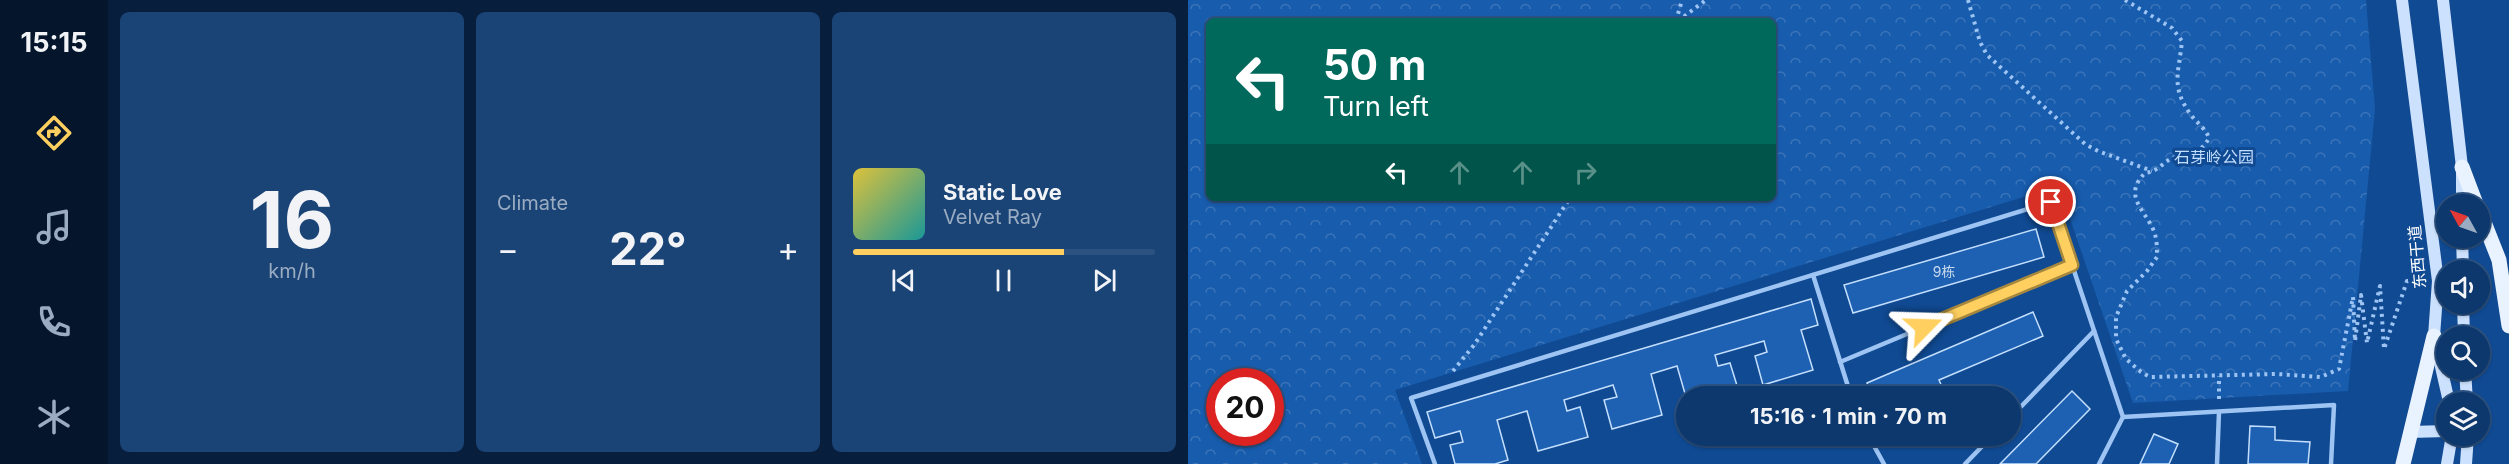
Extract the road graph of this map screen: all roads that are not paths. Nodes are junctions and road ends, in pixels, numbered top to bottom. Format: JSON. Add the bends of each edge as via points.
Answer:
{"nodes":[{"id":1,"x":2402,"y":0,"type":"edge"},
{"id":2,"x":2443,"y":0,"type":"edge"},
{"id":3,"x":2462,"y":167,"type":"junction"},
{"id":4,"x":2462,"y":194,"type":"edge"},
{"id":5,"x":2472,"y":194,"type":"edge"},
{"id":6,"x":2490,"y":237,"type":"edge"},
{"id":7,"x":2072,"y":265,"type":"junction"},
{"id":8,"x":1813,"y":275,"type":"junction"},
{"id":9,"x":2509,"y":326,"type":"edge"},
{"id":10,"x":2094,"y":331,"type":"junction"},
{"id":11,"x":2434,"y":336,"type":"junction"},
{"id":12,"x":1840,"y":362,"type":"junction"},
{"id":13,"x":1848,"y":386,"type":"edge"},
{"id":14,"x":2447,"y":392,"type":"edge"},
{"id":15,"x":2021,"y":407,"type":"edge"},
{"id":16,"x":2219,"y":412,"type":"junction"},
{"id":17,"x":2123,"y":417,"type":"junction"},
{"id":18,"x":2436,"y":431,"type":"edge"},
{"id":19,"x":2410,"y":432,"type":"junction"},
{"id":20,"x":1874,"y":446,"type":"edge"},
{"id":21,"x":1982,"y":446,"type":"edge"},
{"id":22,"x":2450,"y":446,"type":"edge"},
{"id":23,"x":2467,"y":446,"type":"edge"},
{"id":24,"x":1435,"y":464,"type":"edge"},
{"id":25,"x":1884,"y":464,"type":"edge"},
{"id":26,"x":1965,"y":464,"type":"edge"},
{"id":27,"x":2099,"y":464,"type":"edge"},
{"id":28,"x":2217,"y":464,"type":"edge"},
{"id":29,"x":2331,"y":464,"type":"edge"},
{"id":30,"x":2403,"y":464,"type":"edge"},
{"id":31,"x":2446,"y":464,"type":"edge"},
{"id":32,"x":2466,"y":464,"type":"edge"}],
"edges":[{"from":1,"to":11,"type":"main road","name":"东西干道","via":[[2438,281]]},
{"from":2,"to":3,"type":"main road"},
{"from":3,"to":4,"type":"main road"},
{"from":3,"to":5,"type":"main road"},
{"from":6,"to":9,"type":"main road","via":[[2499,260]]},
{"from":7,"to":8,"type":"lane","via":[[2051,202]]},
{"from":7,"to":10,"type":"lane"},
{"from":7,"to":12,"type":"lane"},
{"from":8,"to":12,"type":"lane"},
{"from":8,"to":24,"type":"lane","via":[[1411,398]]},
{"from":10,"to":15,"type":"lane"},
{"from":10,"to":17,"type":"lane"},
{"from":11,"to":14,"type":"main road","name":"东西干道"},
{"from":11,"to":19,"type":"main road"},
{"from":12,"to":13,"type":"lane"},
{"from":16,"to":17,"type":"lane"},
{"from":16,"to":28,"type":"lane"},
{"from":16,"to":29,"type":"lane","via":[[2334,405]]},
{"from":17,"to":27,"type":"lane"},
{"from":18,"to":19,"type":"main road"},
{"from":19,"to":30,"type":"main road"},
{"from":20,"to":25,"type":"lane"},
{"from":21,"to":26,"type":"lane"},
{"from":22,"to":31,"type":"main road"},
{"from":23,"to":32,"type":"main road"}]}
